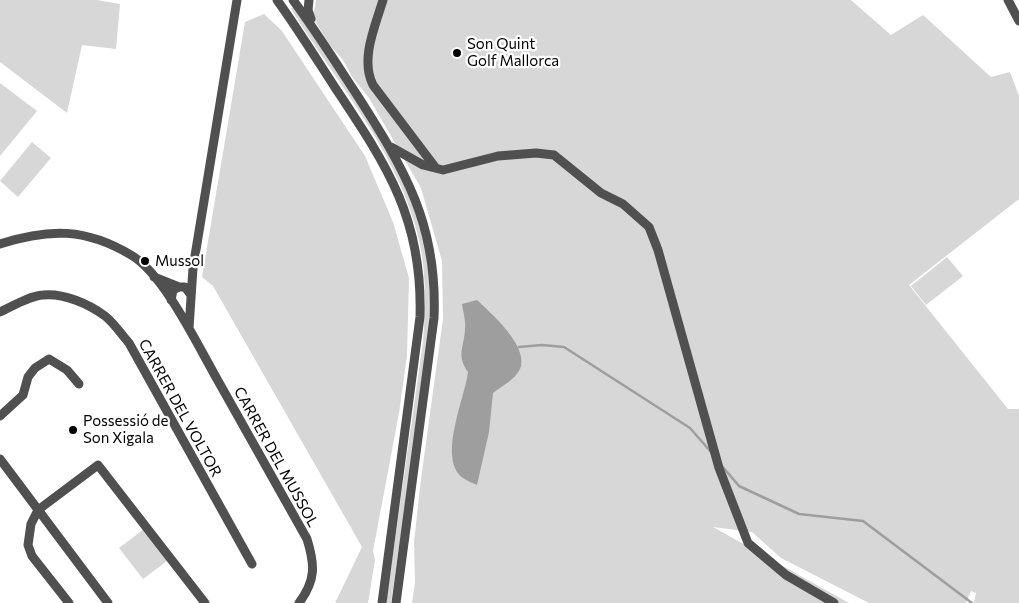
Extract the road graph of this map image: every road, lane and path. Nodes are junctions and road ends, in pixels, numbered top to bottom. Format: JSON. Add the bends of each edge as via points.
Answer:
{"nodes":[{"id":1,"x":237,"y":0,"type":"edge"},
{"id":2,"x":277,"y":0,"type":"edge"},
{"id":3,"x":294,"y":0,"type":"edge"},
{"id":4,"x":309,"y":0,"type":"edge"},
{"id":5,"x":384,"y":0,"type":"edge"},
{"id":6,"x":1008,"y":0,"type":"edge"},
{"id":7,"x":1019,"y":21,"type":"edge"},
{"id":8,"x":313,"y":27,"type":"junction"},
{"id":9,"x":391,"y":147,"type":"junction"},
{"id":10,"x":435,"y":167,"type":"junction"},
{"id":11,"x":0,"y":244,"type":"edge"},
{"id":12,"x":193,"y":268,"type":"junction"},
{"id":13,"x":154,"y":277,"type":"junction"},
{"id":14,"x":180,"y":287,"type":"junction"},
{"id":15,"x":191,"y":299,"type":"junction"},
{"id":16,"x":173,"y":303,"type":"junction"},
{"id":17,"x":0,"y":312,"type":"edge"},
{"id":18,"x":189,"y":329,"type":"junction"},
{"id":19,"x":79,"y":384,"type":"dead end"},
{"id":20,"x":0,"y":416,"type":"edge"},
{"id":21,"x":0,"y":459,"type":"edge"},
{"id":22,"x":38,"y":510,"type":"junction"},
{"id":23,"x":252,"y":564,"type":"dead end"},
{"id":24,"x":69,"y":603,"type":"edge"},
{"id":25,"x":108,"y":603,"type":"edge"},
{"id":26,"x":205,"y":603,"type":"edge"},
{"id":27,"x":299,"y":603,"type":"edge"},
{"id":28,"x":382,"y":603,"type":"edge"},
{"id":29,"x":396,"y":603,"type":"edge"},
{"id":30,"x":834,"y":603,"type":"edge"}],
"edges":[{"from":1,"to":12,"type":"street"},
{"from":2,"to":28,"type":"street","via":[[381,158],[406,213],[415,243],[420,274],[420,317]]},
{"from":3,"to":8,"type":"street"},
{"from":4,"to":8,"type":"street"},
{"from":5,"to":10,"type":"street","via":[[366,72]]},
{"from":6,"to":7,"type":"street"},
{"from":8,"to":9,"type":"street"},
{"from":9,"to":10,"type":"street","via":[[423,165]]},
{"from":9,"to":29,"type":"street","via":[[420,209],[428,241],[435,297],[429,366]]},
{"from":10,"to":30,"type":"street","via":[[442,170],[498,156],[554,155],[601,193],[623,204],[649,227],[719,468],[748,543],[786,575]]},
{"from":11,"to":13,"type":"street","name":"CARRER DEL MUSSOL","via":[[41,233],[63,232],[98,240],[132,255]]},
{"from":12,"to":14,"type":"street"},
{"from":12,"to":15,"type":"street"},
{"from":13,"to":14,"type":"street","name":"CARRER DEL MUSSOL"},
{"from":13,"to":16,"type":"street","name":"CARRER DEL MUSSOL"},
{"from":14,"to":15,"type":"street","via":[[188,289]]},
{"from":14,"to":16,"type":"street","via":[[173,290]]},
{"from":15,"to":16,"type":"street","via":[[185,306]]},
{"from":15,"to":18,"type":"street"},
{"from":16,"to":18,"type":"street","name":"CARRER DEL MUSSOL"},
{"from":17,"to":23,"type":"street","name":"CARRER DEL VOLTOR","via":[[42,295],[60,296],[82,303],[106,316],[129,342]]},
{"from":18,"to":27,"type":"street","name":"CARRER DEL MUSSOL","via":[[307,539],[314,562],[309,589]]},
{"from":19,"to":20,"type":"street","via":[[67,370],[48,359],[28,376],[23,395]]},
{"from":21,"to":22,"type":"street"},
{"from":22,"to":24,"type":"street","via":[[31,524],[28,545],[32,556]]},
{"from":22,"to":25,"type":"street"},
{"from":22,"to":26,"type":"street","via":[[98,465]]}]}
